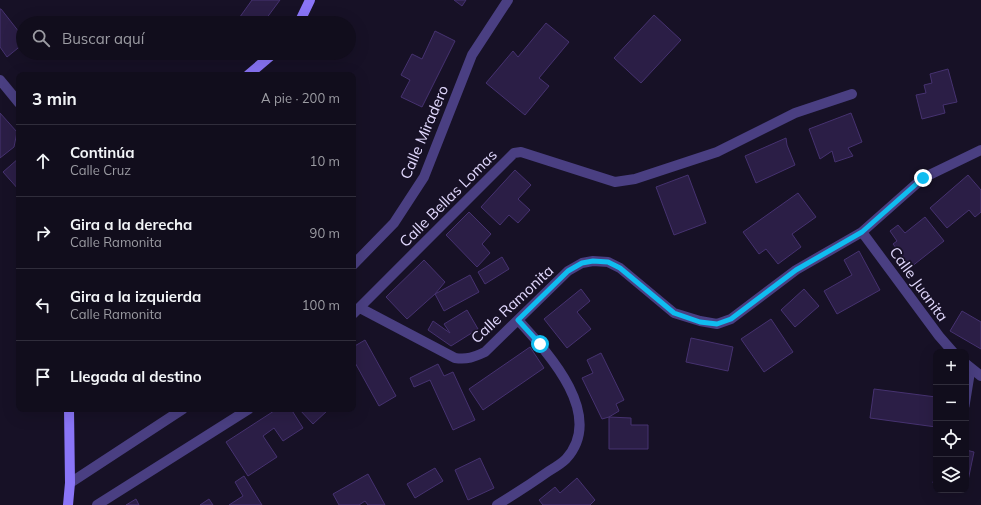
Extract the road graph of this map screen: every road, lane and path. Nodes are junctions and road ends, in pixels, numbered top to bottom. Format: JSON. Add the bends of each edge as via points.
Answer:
{"nodes":[{"id":1,"x":310,"y":0,"type":"edge"},
{"id":2,"x":508,"y":0,"type":"edge"},
{"id":3,"x":302,"y":16,"type":"edge"},
{"id":4,"x":266,"y":60,"type":"edge"},
{"id":5,"x":252,"y":72,"type":"edge"},
{"id":6,"x":0,"y":80,"type":"edge"},
{"id":7,"x":852,"y":94,"type":"dead end"},
{"id":8,"x":16,"y":99,"type":"edge"},
{"id":9,"x":981,"y":150,"type":"edge"},
{"id":10,"x":862,"y":232,"type":"junction"},
{"id":11,"x":356,"y":262,"type":"edge"},
{"id":12,"x":356,"y":311,"type":"edge"},
{"id":13,"x":518,"y":320,"type":"junction"},
{"id":14,"x":951,"y":349,"type":"edge"},
{"id":15,"x":969,"y":366,"type":"edge"},
{"id":16,"x":981,"y":376,"type":"edge"},
{"id":17,"x":69,"y":412,"type":"edge"},
{"id":18,"x":178,"y":412,"type":"edge"},
{"id":19,"x":244,"y":412,"type":"edge"},
{"id":20,"x":70,"y":483,"type":"junction"},
{"id":21,"x":68,"y":505,"type":"edge"},
{"id":22,"x":97,"y":505,"type":"edge"},
{"id":23,"x":498,"y":505,"type":"edge"}],
"edges":[{"from":1,"to":3,"type":"main road"},
{"from":2,"to":11,"type":"street","name":"Calle Miradero","via":[[472,55],[424,177],[394,223]]},
{"from":4,"to":5,"type":"main road"},
{"from":6,"to":8,"type":"street"},
{"from":7,"to":12,"type":"street","name":"Calle Bellas Lomas","via":[[795,113],[718,152],[635,180],[615,182],[521,152],[514,154]]},
{"from":9,"to":10,"type":"street","name":"Calle Ramonita","via":[[923,178]]},
{"from":10,"to":13,"type":"street","name":"Calle Ramonita","via":[[796,270],[731,319],[717,324],[700,322],[674,313],[620,268],[608,262],[593,261],[582,263],[568,271]]},
{"from":10,"to":14,"type":"street","name":"Calle Juanita"},
{"from":12,"to":13,"type":"street","name":"Calle Ramonita","via":[[462,359],[473,358],[485,352]]},
{"from":13,"to":23,"type":"street","via":[[540,344],[569,388],[579,411],[580,432],[575,446],[565,460]]},
{"from":15,"to":16,"type":"street"},
{"from":17,"to":20,"type":"main road"},
{"from":18,"to":20,"type":"street"},
{"from":19,"to":22,"type":"street"},
{"from":20,"to":21,"type":"main road"}]}
